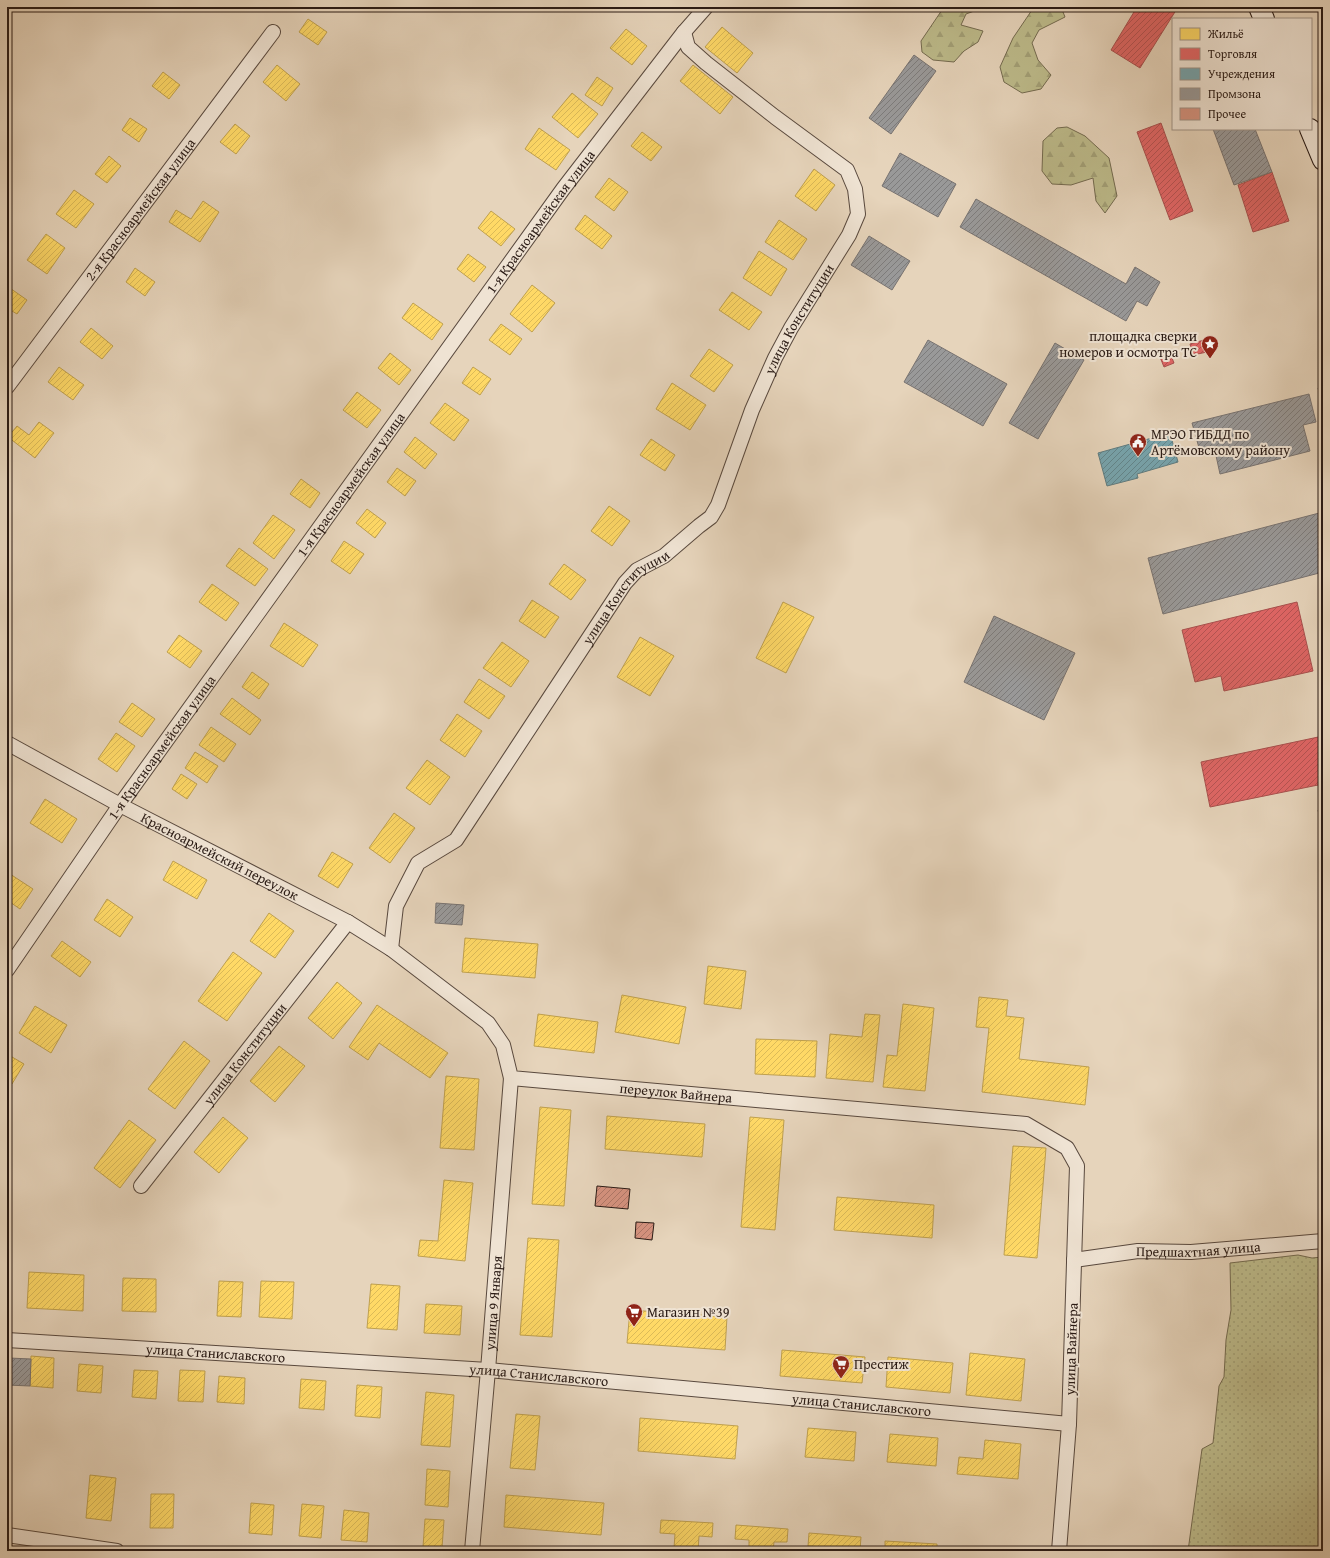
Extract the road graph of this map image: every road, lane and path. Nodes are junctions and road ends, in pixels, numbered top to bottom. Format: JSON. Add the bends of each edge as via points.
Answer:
{"nodes":[{"id":1,"x":706,"y":7,"type":"edge"},
{"id":2,"x":1259,"y":7,"type":"edge"},
{"id":3,"x":1264,"y":18,"type":"edge"},
{"id":4,"x":273,"y":32,"type":"dead end"},
{"id":5,"x":684,"y":32,"type":"junction"},
{"id":6,"x":1310,"y":130,"type":"edge"},
{"id":7,"x":1323,"y":160,"type":"edge"},
{"id":8,"x":7,"y":387,"type":"edge"},
{"id":9,"x":7,"y":743,"type":"edge"},
{"id":10,"x":120,"y":805,"type":"junction"},
{"id":11,"x":348,"y":922,"type":"junction"},
{"id":12,"x":391,"y":949,"type":"junction"},
{"id":13,"x":7,"y":970,"type":"edge"},
{"id":14,"x":511,"y":1078,"type":"junction"},
{"id":15,"x":1067,"y":1148,"type":"joint"},
{"id":16,"x":141,"y":1186,"type":"dead end"},
{"id":17,"x":1323,"y":1241,"type":"edge"},
{"id":18,"x":1074,"y":1260,"type":"junction"},
{"id":19,"x":7,"y":1340,"type":"edge"},
{"id":20,"x":488,"y":1370,"type":"junction"},
{"id":21,"x":1069,"y":1424,"type":"junction"},
{"id":22,"x":7,"y":1535,"type":"edge"},
{"id":23,"x":117,"y":1551,"type":"edge"},
{"id":24,"x":472,"y":1551,"type":"edge"},
{"id":25,"x":1059,"y":1551,"type":"edge"}],
"edges":[{"from":1,"to":5,"type":"street","name":"1-я Красноармейская улица"},
{"from":2,"to":3,"type":"main road"},
{"from":4,"to":8,"type":"street","name":"2-я Красноармейская улица"},
{"from":5,"to":10,"type":"street","name":"1-я Красноармейская улица","via":[[558,195]]},
{"from":5,"to":12,"type":"street","name":"улица Конституции","via":[[688,47],[692,51],[847,170],[855,189],[858,214],[849,235],[774,358],[752,410],[718,506],[711,517],[664,556],[637,570],[625,583],[456,840],[418,863],[396,906]]},
{"from":6,"to":7,"type":"main road"},
{"from":9,"to":10,"type":"street","name":"Красноармейский переулок"},
{"from":10,"to":11,"type":"street","name":"Красноармейский переулок"},
{"from":10,"to":13,"type":"street","name":"1-я Красноармейская улица"},
{"from":11,"to":12,"type":"street"},
{"from":11,"to":16,"type":"street","name":"улица Конституции"},
{"from":12,"to":14,"type":"street","via":[[488,1023],[503,1045]]},
{"from":14,"to":15,"type":"street","name":"переулок Вайнера","via":[[1026,1124]]},
{"from":14,"to":20,"type":"street","name":"улица 9 Января"},
{"from":15,"to":18,"type":"street","name":"улица Вайнера","via":[[1077,1166]]},
{"from":17,"to":18,"type":"street","name":"Предшахтная улица","via":[[1191,1252],[1138,1251]]},
{"from":18,"to":21,"type":"street","name":"улица Вайнера"},
{"from":19,"to":20,"type":"street","name":"улица Станиславского"},
{"from":20,"to":21,"type":"street","name":"улица Станиславского"},
{"from":20,"to":24,"type":"street","name":"улица 9 Января"},
{"from":21,"to":25,"type":"street","name":"улица Вайнера"},
{"from":22,"to":23,"type":"street"}]}
